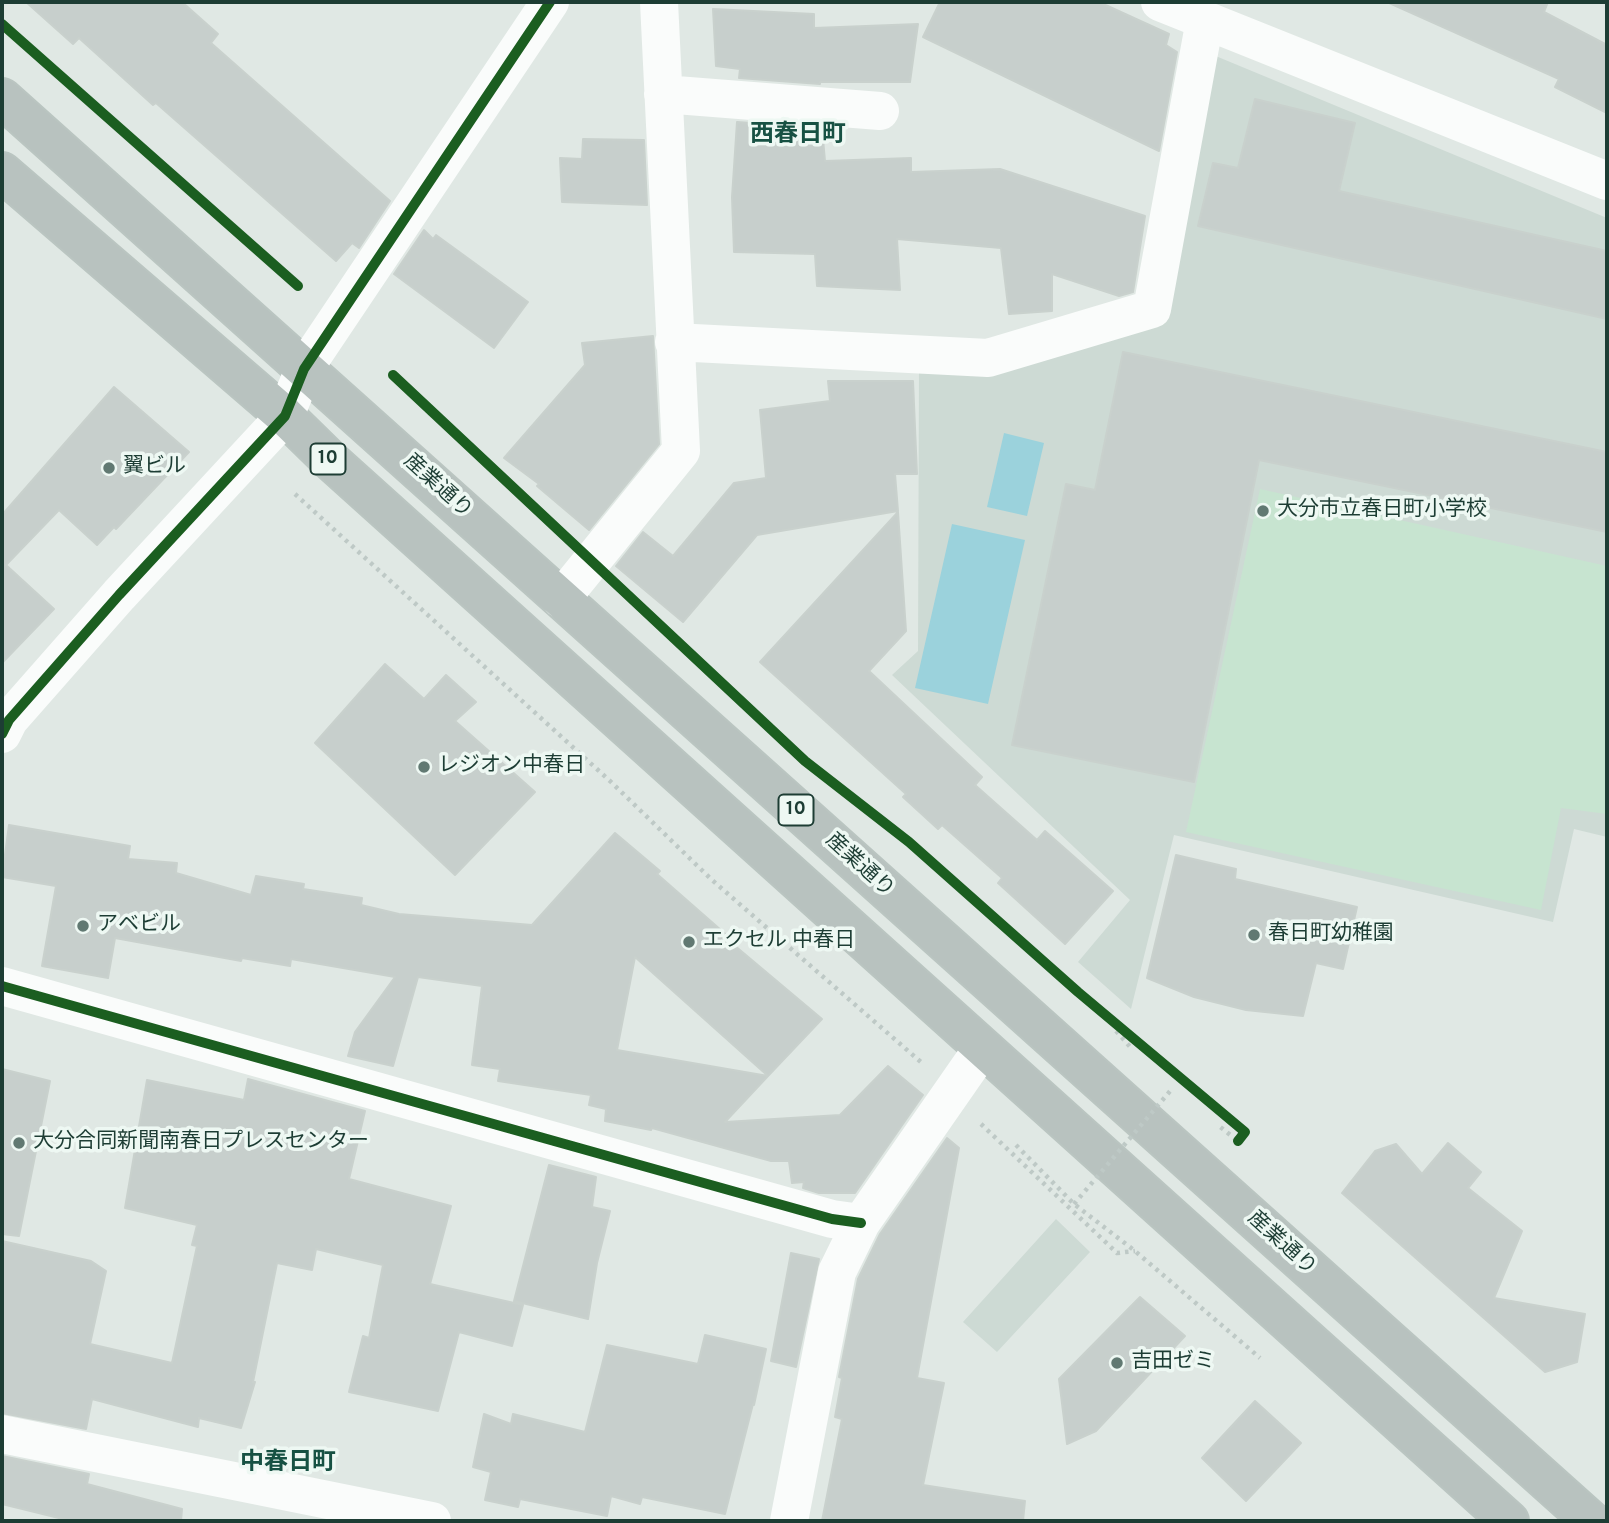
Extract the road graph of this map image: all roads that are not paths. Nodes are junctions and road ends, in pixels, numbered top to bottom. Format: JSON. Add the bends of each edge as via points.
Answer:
{"nodes":[{"id":1,"x":551,"y":2,"type":"edge"},
{"id":2,"x":659,"y":2,"type":"edge"},
{"id":3,"x":1160,"y":2,"type":"edge"},
{"id":4,"x":1205,"y":20,"type":"junction"},
{"id":5,"x":663,"y":94,"type":"junction"},
{"id":6,"x":2,"y":98,"type":"edge"},
{"id":7,"x":880,"y":111,"type":"dead end"},
{"id":8,"x":2,"y":172,"type":"edge"},
{"id":9,"x":1607,"y":181,"type":"edge"},
{"id":10,"x":674,"y":342,"type":"junction"},
{"id":11,"x":304,"y":369,"type":"junction"},
{"id":12,"x":285,"y":416,"type":"junction"},
{"id":13,"x":561,"y":599,"type":"junction"},
{"id":14,"x":2,"y":734,"type":"edge"},
{"id":15,"x":2,"y":986,"type":"edge"},
{"id":16,"x":982,"y":1049,"type":"junction"},
{"id":17,"x":861,"y":1223,"type":"junction"},
{"id":18,"x":2,"y":1434,"type":"edge"},
{"id":19,"x":432,"y":1521,"type":"edge"},
{"id":20,"x":789,"y":1521,"type":"edge"},
{"id":21,"x":1509,"y":1521,"type":"edge"},
{"id":22,"x":1591,"y":1521,"type":"edge"}],
"edges":[{"from":1,"to":11,"type":"street"},
{"from":2,"to":5,"type":"street"},
{"from":3,"to":4,"type":"street"},
{"from":4,"to":9,"type":"street"},
{"from":4,"to":10,"type":"street","via":[[1152,309],[988,358]]},
{"from":5,"to":7,"type":"street"},
{"from":5,"to":10,"type":"street"},
{"from":6,"to":11,"type":"highway","name":"産業通り","number":"10"},
{"from":8,"to":12,"type":"highway","number":"10"},
{"from":10,"to":13,"type":"street","via":[[681,451]]},
{"from":11,"to":12,"type":"street"},
{"from":11,"to":13,"type":"highway","name":"産業通り","number":"10"},
{"from":12,"to":14,"type":"street","via":[[119,595],[9,720]]},
{"from":12,"to":16,"type":"highway","number":"10"},
{"from":13,"to":22,"type":"highway","name":"産業通り","number":"10"},
{"from":15,"to":17,"type":"street","via":[[818,1215]]},
{"from":16,"to":17,"type":"street"},
{"from":16,"to":21,"type":"highway","number":"10"},
{"from":17,"to":20,"type":"street","via":[[837,1272]]},
{"from":18,"to":19,"type":"street"}]}
